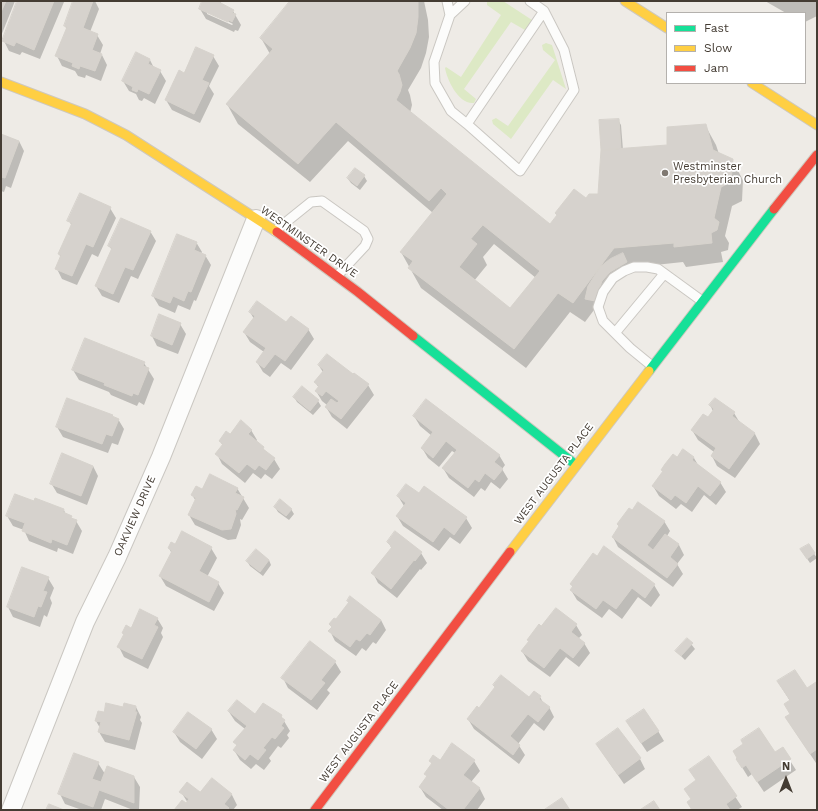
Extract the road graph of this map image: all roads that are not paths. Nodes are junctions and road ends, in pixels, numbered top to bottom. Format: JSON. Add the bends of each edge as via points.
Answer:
{"nodes":[{"id":1,"x":447,"y":1,"type":"edge"},
{"id":2,"x":465,"y":1,"type":"edge"},
{"id":3,"x":530,"y":1,"type":"edge"},
{"id":4,"x":625,"y":1,"type":"edge"},
{"id":5,"x":544,"y":11,"type":"junction"},
{"id":6,"x":450,"y":15,"type":"junction"},
{"id":7,"x":666,"y":27,"type":"edge"},
{"id":8,"x":1,"y":82,"type":"edge"},
{"id":9,"x":754,"y":84,"type":"edge"},
{"id":10,"x":467,"y":124,"type":"junction"},
{"id":11,"x":817,"y":125,"type":"edge"},
{"id":12,"x":817,"y":155,"type":"edge"},
{"id":13,"x":256,"y":219,"type":"junction"},
{"id":14,"x":275,"y":231,"type":"junction"},
{"id":15,"x":664,"y":274,"type":"junction"},
{"id":16,"x":337,"y":276,"type":"junction"},
{"id":17,"x":702,"y":301,"type":"junction"},
{"id":18,"x":615,"y":333,"type":"junction"},
{"id":19,"x":652,"y":366,"type":"junction"},
{"id":20,"x":576,"y":465,"type":"junction"},
{"id":21,"x":11,"y":810,"type":"edge"},
{"id":22,"x":315,"y":810,"type":"edge"}],
"edges":[{"from":1,"to":6,"type":"lane"},
{"from":2,"to":6,"type":"lane"},
{"from":3,"to":5,"type":"lane"},
{"from":4,"to":7,"type":"street"},
{"from":5,"to":10,"type":"lane"},
{"from":5,"to":10,"type":"lane","via":[[564,50],[574,90],[520,172]]},
{"from":6,"to":10,"type":"lane","via":[[434,62],[435,83],[451,111]]},
{"from":8,"to":13,"type":"street","name":"WESTMINSTER DRIVE","via":[[85,114],[126,135]]},
{"from":9,"to":11,"type":"street"},
{"from":12,"to":17,"type":"street","name":"WEST AUGUSTA PLACE"},
{"from":13,"to":14,"type":"street","name":"WESTMINSTER DRIVE"},
{"from":13,"to":21,"type":"street","name":"OAKVIEW DRIVE","via":[[161,457],[85,622]]},
{"from":14,"to":16,"type":"street","name":"WESTMINSTER DRIVE"},
{"from":14,"to":16,"type":"lane","via":[[311,202],[322,201],[364,231],[368,239],[365,246]]},
{"from":15,"to":17,"type":"lane"},
{"from":15,"to":18,"type":"lane"},
{"from":15,"to":18,"type":"lane","via":[[658,269],[634,267],[613,278],[603,292],[598,307],[603,321]]},
{"from":16,"to":20,"type":"street","name":"WESTMINSTER DRIVE"},
{"from":17,"to":19,"type":"street","name":"WEST AUGUSTA PLACE"},
{"from":18,"to":19,"type":"lane"},
{"from":19,"to":20,"type":"street","name":"WEST AUGUSTA PLACE"},
{"from":20,"to":22,"type":"street","name":"WEST AUGUSTA PLACE"}]}
